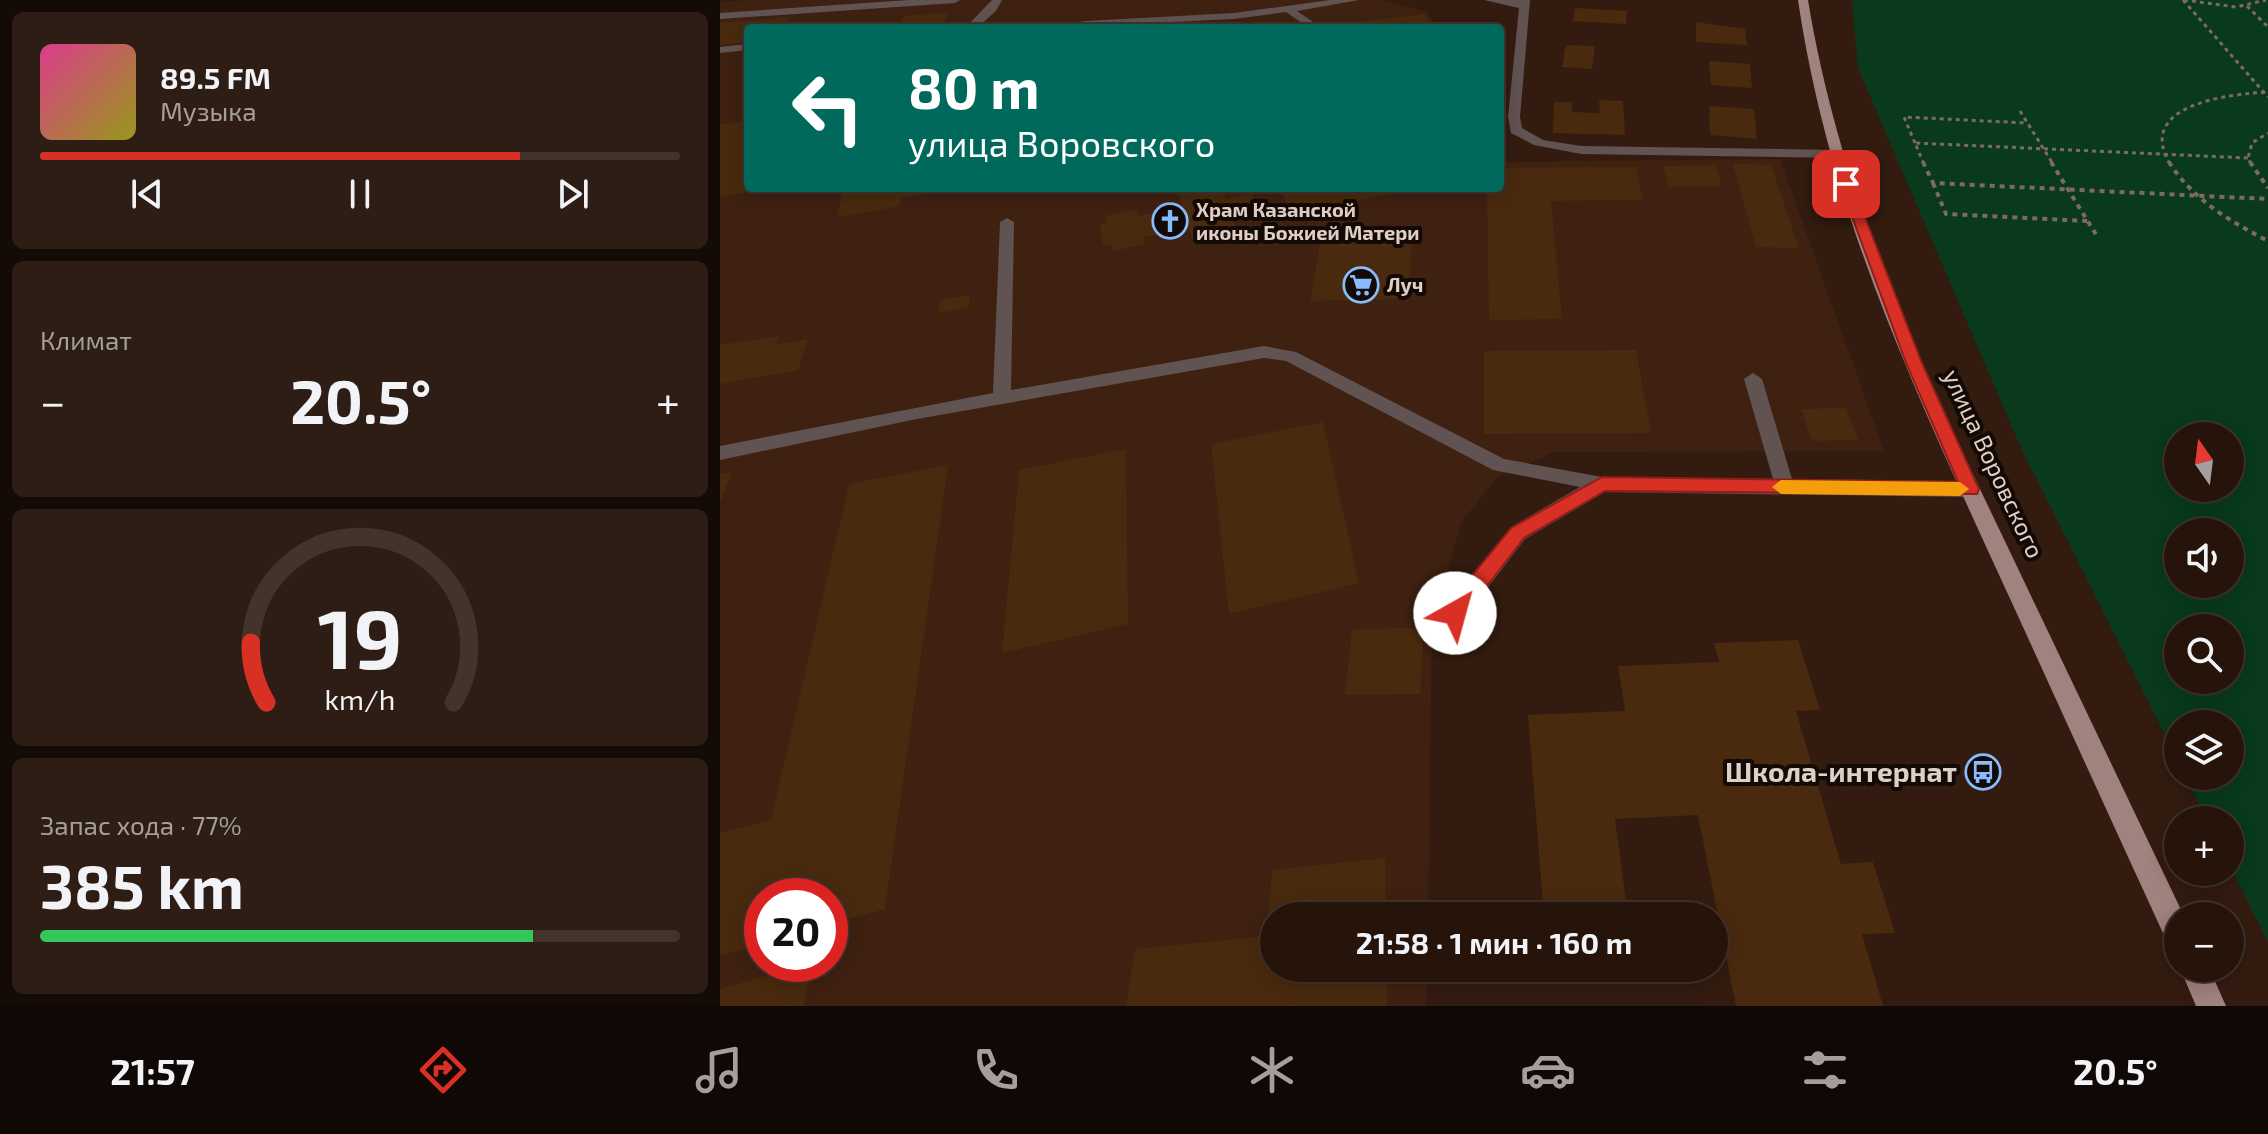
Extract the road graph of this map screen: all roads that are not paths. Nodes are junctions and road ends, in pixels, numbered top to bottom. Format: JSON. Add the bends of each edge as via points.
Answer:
{"nodes":[{"id":1,"x":955,"y":0,"type":"edge"},
{"id":2,"x":997,"y":0,"type":"edge"},
{"id":3,"x":1354,"y":0,"type":"edge"},
{"id":4,"x":1489,"y":0,"type":"edge"},
{"id":5,"x":1803,"y":0,"type":"edge"},
{"id":6,"x":1524,"y":2,"type":"edge"},
{"id":7,"x":1290,"y":11,"type":"junction"},
{"id":8,"x":720,"y":16,"type":"edge"},
{"id":9,"x":975,"y":24,"type":"edge"},
{"id":10,"x":1110,"y":24,"type":"edge"},
{"id":11,"x":1311,"y":24,"type":"edge"},
{"id":12,"x":744,"y":47,"type":"edge"},
{"id":13,"x":720,"y":50,"type":"edge"},
{"id":14,"x":1836,"y":154,"type":"junction"},
{"id":15,"x":1007,"y":222,"type":"dead end"},
{"id":16,"x":1753,"y":379,"type":"dead end"},
{"id":17,"x":1002,"y":397,"type":"junction"},
{"id":18,"x":720,"y":453,"type":"edge"},
{"id":19,"x":1602,"y":484,"type":"junction"},
{"id":20,"x":1785,"y":487,"type":"junction"},
{"id":21,"x":1970,"y":489,"type":"junction"},
{"id":22,"x":1455,"y":613,"type":"dead end"},
{"id":23,"x":2164,"y":904,"type":"edge"},
{"id":24,"x":2200,"y":982,"type":"edge"},
{"id":25,"x":2211,"y":1006,"type":"edge"}],
"edges":[{"from":1,"to":8,"type":"street"},
{"from":2,"to":9,"type":"street"},
{"from":3,"to":7,"type":"street"},
{"from":4,"to":6,"type":"street"},
{"from":5,"to":14,"type":"main road","name":"улица Воровского","via":[[1807,38]]},
{"from":6,"to":14,"type":"street","via":[[1514,117],[1516,130],[1526,138],[1581,150]]},
{"from":7,"to":10,"type":"street"},
{"from":7,"to":11,"type":"street"},
{"from":12,"to":13,"type":"street"},
{"from":14,"to":21,"type":"main road","name":"улица Воровского","via":[[1877,273]]},
{"from":15,"to":17,"type":"street"},
{"from":16,"to":20,"type":"street"},
{"from":17,"to":18,"type":"street"},
{"from":17,"to":19,"type":"street","via":[[1264,352],[1290,356],[1500,465]]},
{"from":19,"to":20,"type":"street"},
{"from":19,"to":22,"type":"street","via":[[1518,533]]},
{"from":20,"to":21,"type":"street"},
{"from":21,"to":23,"type":"main road","name":"улица Воровского"},
{"from":24,"to":25,"type":"main road"}]}
